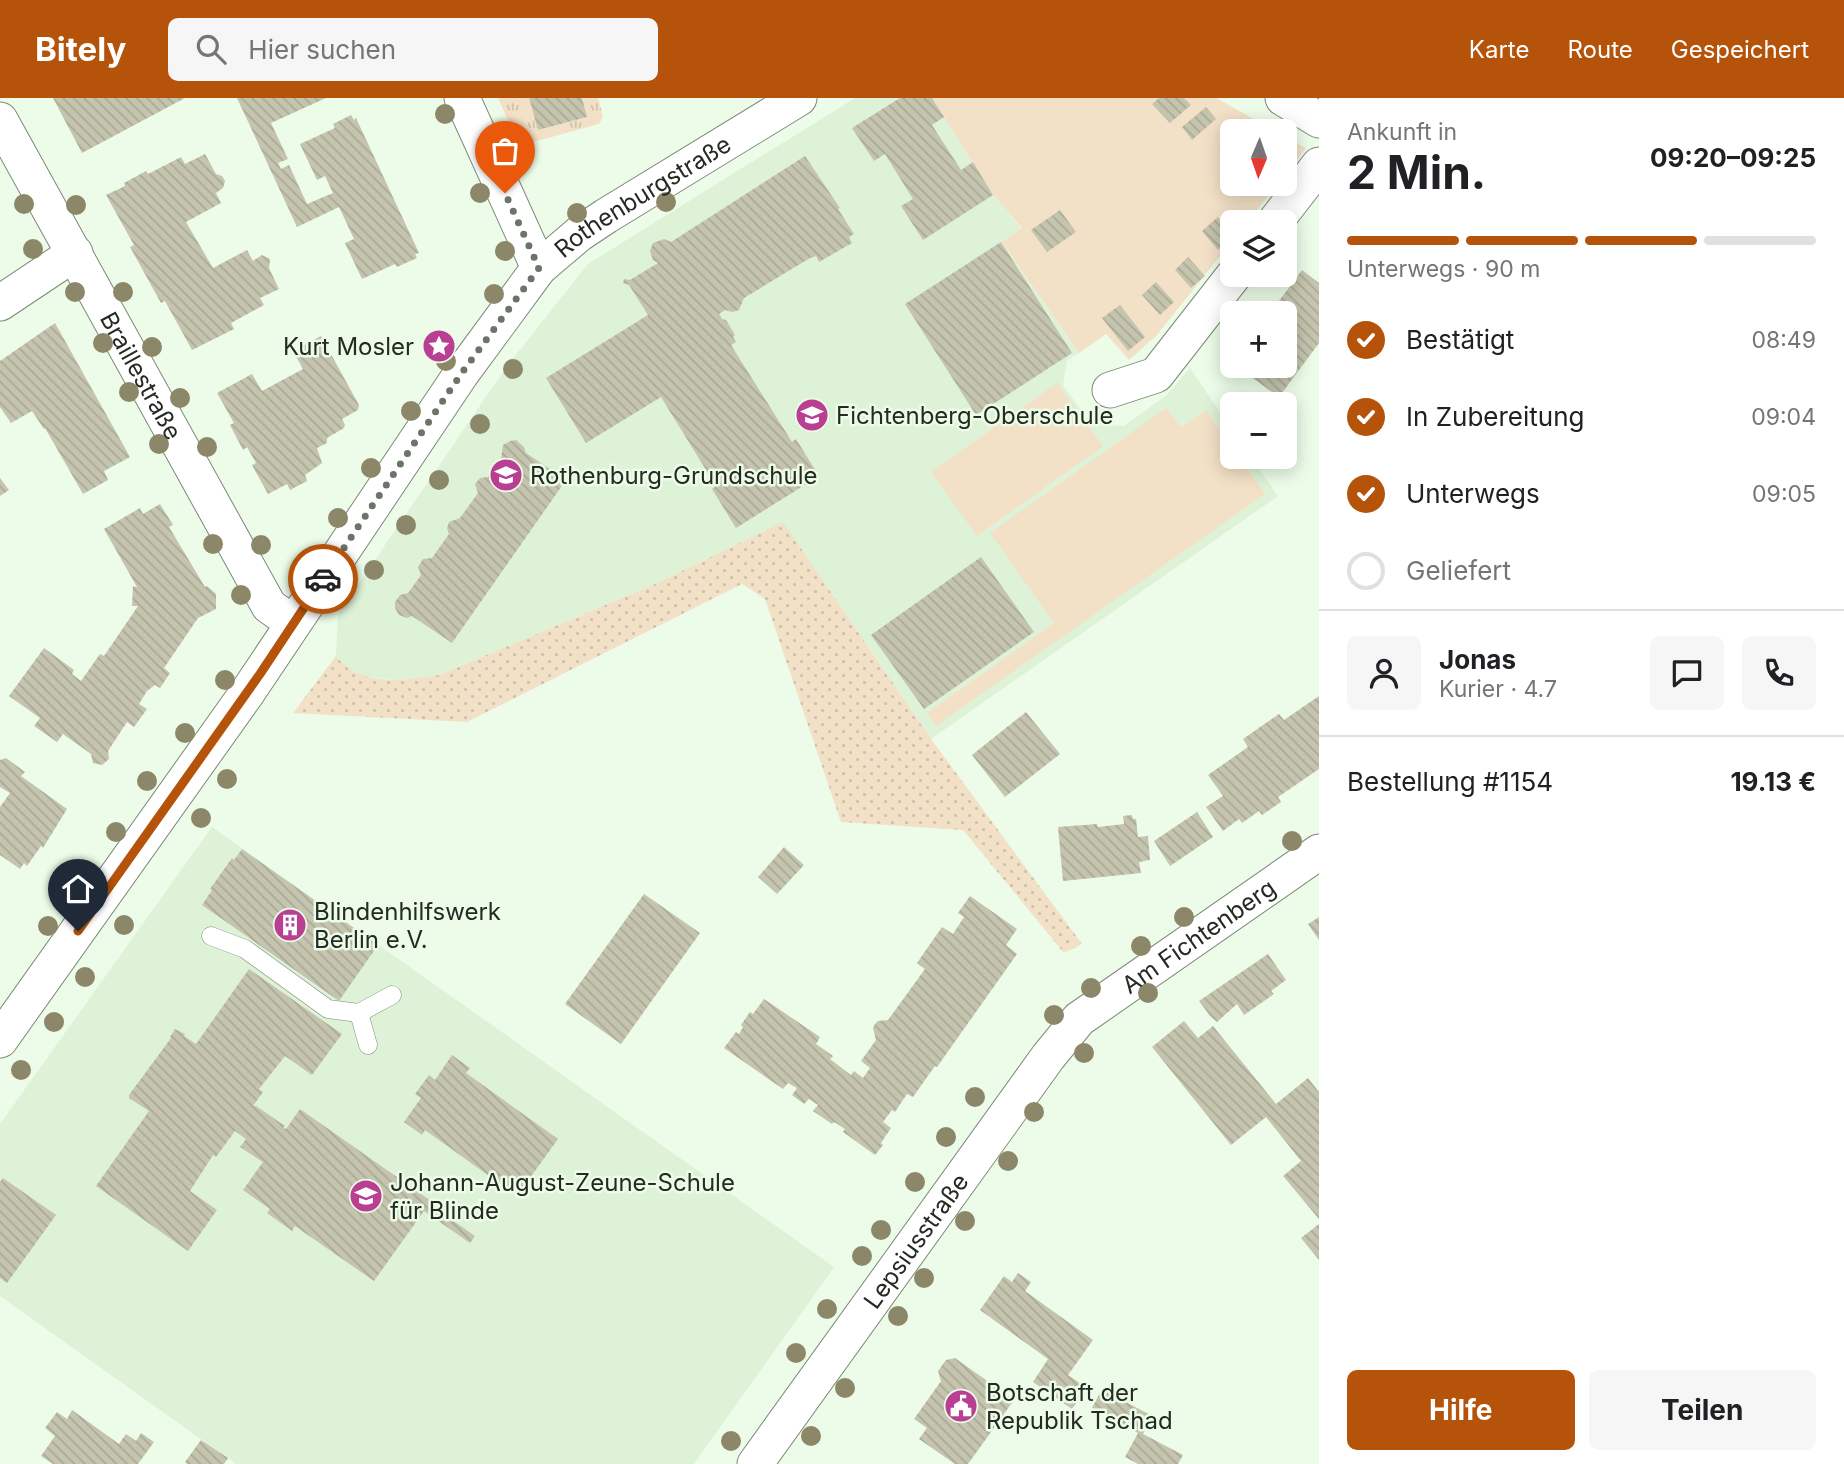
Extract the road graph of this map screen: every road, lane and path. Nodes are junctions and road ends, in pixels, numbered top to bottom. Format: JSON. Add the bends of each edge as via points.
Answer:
{"nodes":[{"id":1,"x":462,"y":98,"type":"edge"},
{"id":2,"x":799,"y":98,"type":"edge"},
{"id":3,"x":1283,"y":98,"type":"edge"},
{"id":4,"x":0,"y":120,"type":"edge"},
{"id":5,"x":1319,"y":120,"type":"edge"},
{"id":6,"x":1319,"y":165,"type":"edge"},
{"id":7,"x":1284,"y":210,"type":"edge"},
{"id":8,"x":75,"y":253,"type":"junction"},
{"id":9,"x":539,"y":268,"type":"junction"},
{"id":10,"x":1225,"y":287,"type":"edge"},
{"id":11,"x":0,"y":303,"type":"edge"},
{"id":12,"x":1110,"y":390,"type":"dead end"},
{"id":13,"x":293,"y":623,"type":"junction"},
{"id":14,"x":1319,"y":852,"type":"edge"},
{"id":15,"x":211,"y":936,"type":"dead end"},
{"id":16,"x":392,"y":995,"type":"dead end"},
{"id":17,"x":359,"y":1013,"type":"junction"},
{"id":18,"x":1079,"y":1019,"type":"joint"},
{"id":19,"x":0,"y":1040,"type":"edge"},
{"id":20,"x":368,"y":1045,"type":"dead end"},
{"id":21,"x":755,"y":1464,"type":"edge"}],
"edges":[{"from":1,"to":9,"type":"street"},
{"from":2,"to":9,"type":"street","name":"Rothenburgstraße","via":[[606,216]]},
{"from":3,"to":5,"type":"street"},
{"from":4,"to":8,"type":"street","name":"Braillestraße"},
{"from":6,"to":7,"type":"street"},
{"from":8,"to":11,"type":"street"},
{"from":8,"to":13,"type":"street","name":"Braillestraße","via":[[269,606]]},
{"from":9,"to":13,"type":"street","name":"Rothenburgstraße","via":[[461,374]]},
{"from":10,"to":12,"type":"street","via":[[1156,375]]},
{"from":13,"to":19,"type":"street","name":"Rothenburgstraße"},
{"from":14,"to":18,"type":"street","name":"Am Fichtenberg"},
{"from":15,"to":17,"type":"lane","via":[[245,949],[328,1009]]},
{"from":16,"to":17,"type":"lane"},
{"from":17,"to":20,"type":"lane"},
{"from":18,"to":21,"type":"street","name":"Lepsiusstraße"}]}
